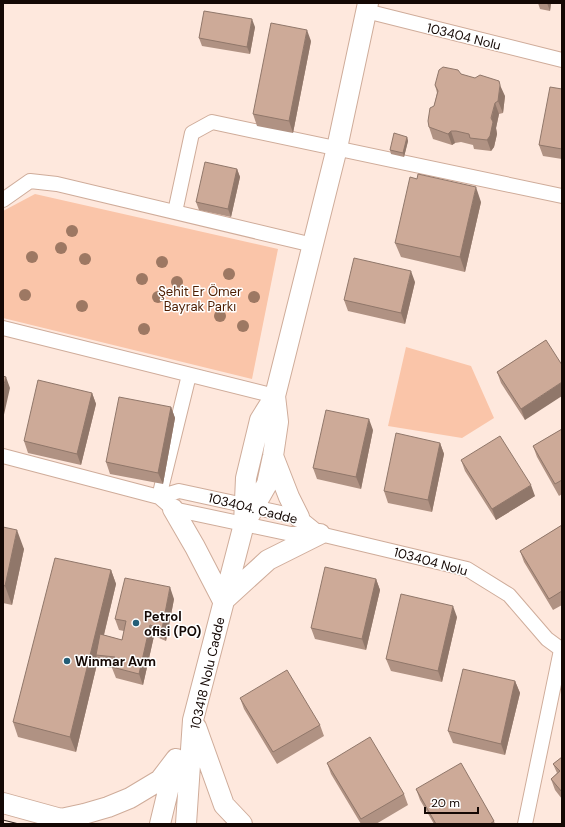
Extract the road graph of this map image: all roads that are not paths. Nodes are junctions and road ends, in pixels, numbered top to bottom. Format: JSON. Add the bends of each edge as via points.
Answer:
{"nodes":[{"id":1,"x":367,"y":7,"type":"edge"},
{"id":2,"x":562,"y":60,"type":"edge"},
{"id":3,"x":337,"y":148,"type":"junction"},
{"id":4,"x":562,"y":196,"type":"edge"},
{"id":5,"x":3,"y":200,"type":"edge"},
{"id":6,"x":175,"y":212,"type":"junction"},
{"id":7,"x":313,"y":245,"type":"junction"},
{"id":8,"x":3,"y":328,"type":"edge"},
{"id":9,"x":189,"y":375,"type":"junction"},
{"id":10,"x":275,"y":396,"type":"junction"},
{"id":11,"x":3,"y":456,"type":"edge"},
{"id":12,"x":273,"y":456,"type":"junction"},
{"id":13,"x":166,"y":503,"type":"junction"},
{"id":14,"x":248,"y":513,"type":"junction"},
{"id":15,"x":299,"y":516,"type":"junction"},
{"id":16,"x":320,"y":534,"type":"junction"},
{"id":17,"x":223,"y":601,"type":"junction"},
{"id":18,"x":562,"y":650,"type":"edge"},
{"id":19,"x":193,"y":720,"type":"junction"},
{"id":20,"x":176,"y":759,"type":"junction"},
{"id":21,"x":3,"y":803,"type":"edge"},
{"id":22,"x":60,"y":819,"type":"junction"},
{"id":23,"x":93,"y":824,"type":"edge"},
{"id":24,"x":160,"y":824,"type":"edge"},
{"id":25,"x":186,"y":824,"type":"edge"},
{"id":26,"x":242,"y":824,"type":"edge"},
{"id":27,"x":525,"y":824,"type":"edge"}],
"edges":[{"from":1,"to":2,"type":"street","name":"103404 Nolu"},
{"from":1,"to":3,"type":"main road"},
{"from":3,"to":4,"type":"street"},
{"from":3,"to":6,"type":"street","via":[[212,122],[192,133]]},
{"from":3,"to":7,"type":"main road"},
{"from":5,"to":6,"type":"street","via":[[30,181],[57,184]]},
{"from":6,"to":7,"type":"street"},
{"from":7,"to":10,"type":"main road"},
{"from":8,"to":9,"type":"street"},
{"from":9,"to":10,"type":"street"},
{"from":9,"to":13,"type":"street"},
{"from":10,"to":12,"type":"main road","name":"103418 Nolu Cadde","via":[[278,422]]},
{"from":10,"to":14,"type":"main road","name":"103418 Nolu Cadde","via":[[260,420],[246,478]]},
{"from":11,"to":13,"type":"street","name":"103404. Cadde"},
{"from":12,"to":14,"type":"main road","name":"103418 Nolu Cadde","via":[[267,484]]},
{"from":12,"to":15,"type":"main road"},
{"from":13,"to":14,"type":"street","name":"103404. Cadde"},
{"from":13,"to":14,"type":"street","name":"103404. Cadde","via":[[179,490]]},
{"from":13,"to":17,"type":"main road","via":[[195,547]]},
{"from":14,"to":15,"type":"street","name":"103404. Cadde"},
{"from":14,"to":16,"type":"street","name":"103404. Cadde","via":[[291,534]]},
{"from":14,"to":17,"type":"main road","name":"103418 Nolu Cadde"},
{"from":15,"to":16,"type":"street","name":"103404. Cadde"},
{"from":16,"to":17,"type":"main road","via":[[268,560]]},
{"from":16,"to":18,"type":"street","name":"103404 Nolu","via":[[467,569],[509,595],[547,639]]},
{"from":17,"to":19,"type":"main road","name":"103418 Nolu Cadde"},
{"from":18,"to":27,"type":"street"},
{"from":19,"to":20,"type":"main road"},
{"from":19,"to":25,"type":"main road","name":"103418 Nolu Cadde"},
{"from":19,"to":26,"type":"main road","via":[[224,805]]},
{"from":20,"to":22,"type":"main road","via":[[160,780],[130,798],[108,807]]},
{"from":20,"to":24,"type":"main road"},
{"from":21,"to":22,"type":"main road"},
{"from":22,"to":23,"type":"main road"}]}
